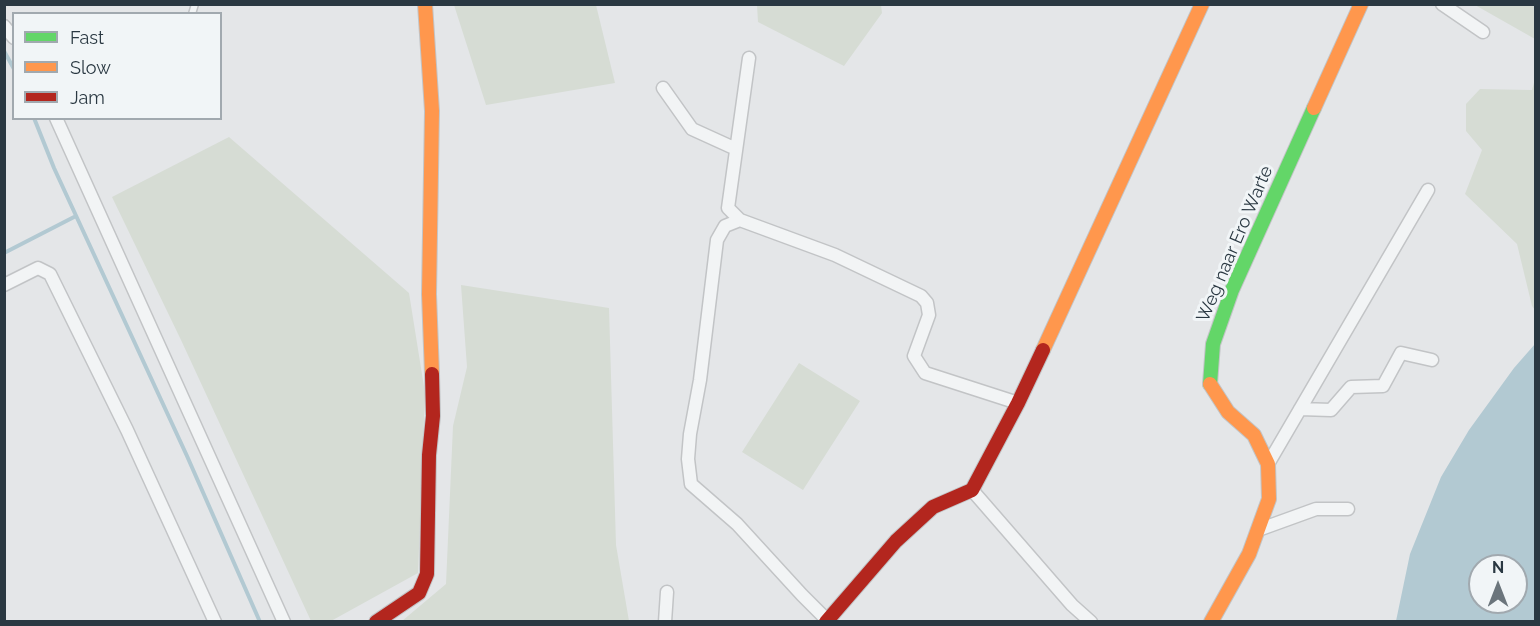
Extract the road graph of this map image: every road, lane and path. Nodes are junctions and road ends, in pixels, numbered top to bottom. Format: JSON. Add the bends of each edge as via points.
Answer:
{"nodes":[{"id":1,"x":425,"y":4,"type":"edge"},
{"id":2,"x":1202,"y":4,"type":"edge"},
{"id":3,"x":1360,"y":4,"type":"edge"},
{"id":4,"x":1442,"y":4,"type":"edge"},
{"id":5,"x":1483,"y":32,"type":"dead end"},
{"id":6,"x":749,"y":58,"type":"dead end"},
{"id":7,"x":663,"y":88,"type":"dead end"},
{"id":8,"x":57,"y":120,"type":"edge"},
{"id":9,"x":736,"y":149,"type":"junction"},
{"id":10,"x":1428,"y":190,"type":"dead end"},
{"id":11,"x":740,"y":220,"type":"junction"},
{"id":12,"x":4,"y":285,"type":"edge"},
{"id":13,"x":1432,"y":360,"type":"dead end"},
{"id":14,"x":1018,"y":403,"type":"junction"},
{"id":15,"x":1300,"y":409,"type":"junction"},
{"id":16,"x":1268,"y":464,"type":"junction"},
{"id":17,"x":972,"y":490,"type":"junction"},
{"id":18,"x":1348,"y":509,"type":"dead end"},
{"id":19,"x":1258,"y":530,"type":"junction"},
{"id":20,"x":667,"y":592,"type":"dead end"},
{"id":21,"x":215,"y":621,"type":"edge"},
{"id":22,"x":284,"y":621,"type":"edge"},
{"id":23,"x":376,"y":621,"type":"edge"},
{"id":24,"x":665,"y":621,"type":"edge"},
{"id":25,"x":826,"y":621,"type":"edge"},
{"id":26,"x":1091,"y":621,"type":"edge"},
{"id":27,"x":1211,"y":621,"type":"edge"}],
"edges":[{"from":1,"to":23,"type":"street","via":[[432,111],[429,294],[434,416],[429,455],[427,574],[419,593]]},
{"from":2,"to":14,"type":"street"},
{"from":3,"to":16,"type":"street","name":"Weg naar Ero Warte","via":[[1232,290],[1212,344],[1209,383],[1228,412],[1254,435]]},
{"from":4,"to":5,"type":"street"},
{"from":6,"to":9,"type":"street"},
{"from":7,"to":9,"type":"street","via":[[692,129]]},
{"from":8,"to":22,"type":"street"},
{"from":9,"to":11,"type":"street","via":[[728,208]]},
{"from":10,"to":15,"type":"street"},
{"from":11,"to":14,"type":"street","via":[[835,255],[921,296],[929,315],[914,356],[925,373]]},
{"from":11,"to":25,"type":"street","via":[[725,226],[717,240],[690,434],[691,484],[737,524]]},
{"from":12,"to":21,"type":"street","via":[[38,268],[50,274]]},
{"from":13,"to":15,"type":"street","via":[[1401,353],[1383,386],[1351,387],[1331,410]]},
{"from":14,"to":17,"type":"street"},
{"from":15,"to":16,"type":"street"},
{"from":16,"to":19,"type":"street","name":"Weg naar Ero Warte","via":[[1269,499]]},
{"from":17,"to":25,"type":"street","via":[[933,507],[896,541]]},
{"from":17,"to":26,"type":"street","via":[[1072,605]]},
{"from":18,"to":19,"type":"street","via":[[1316,509]]},
{"from":19,"to":27,"type":"street","name":"Weg naar Ero Warte","via":[[1249,554]]},
{"from":20,"to":24,"type":"street"}]}
